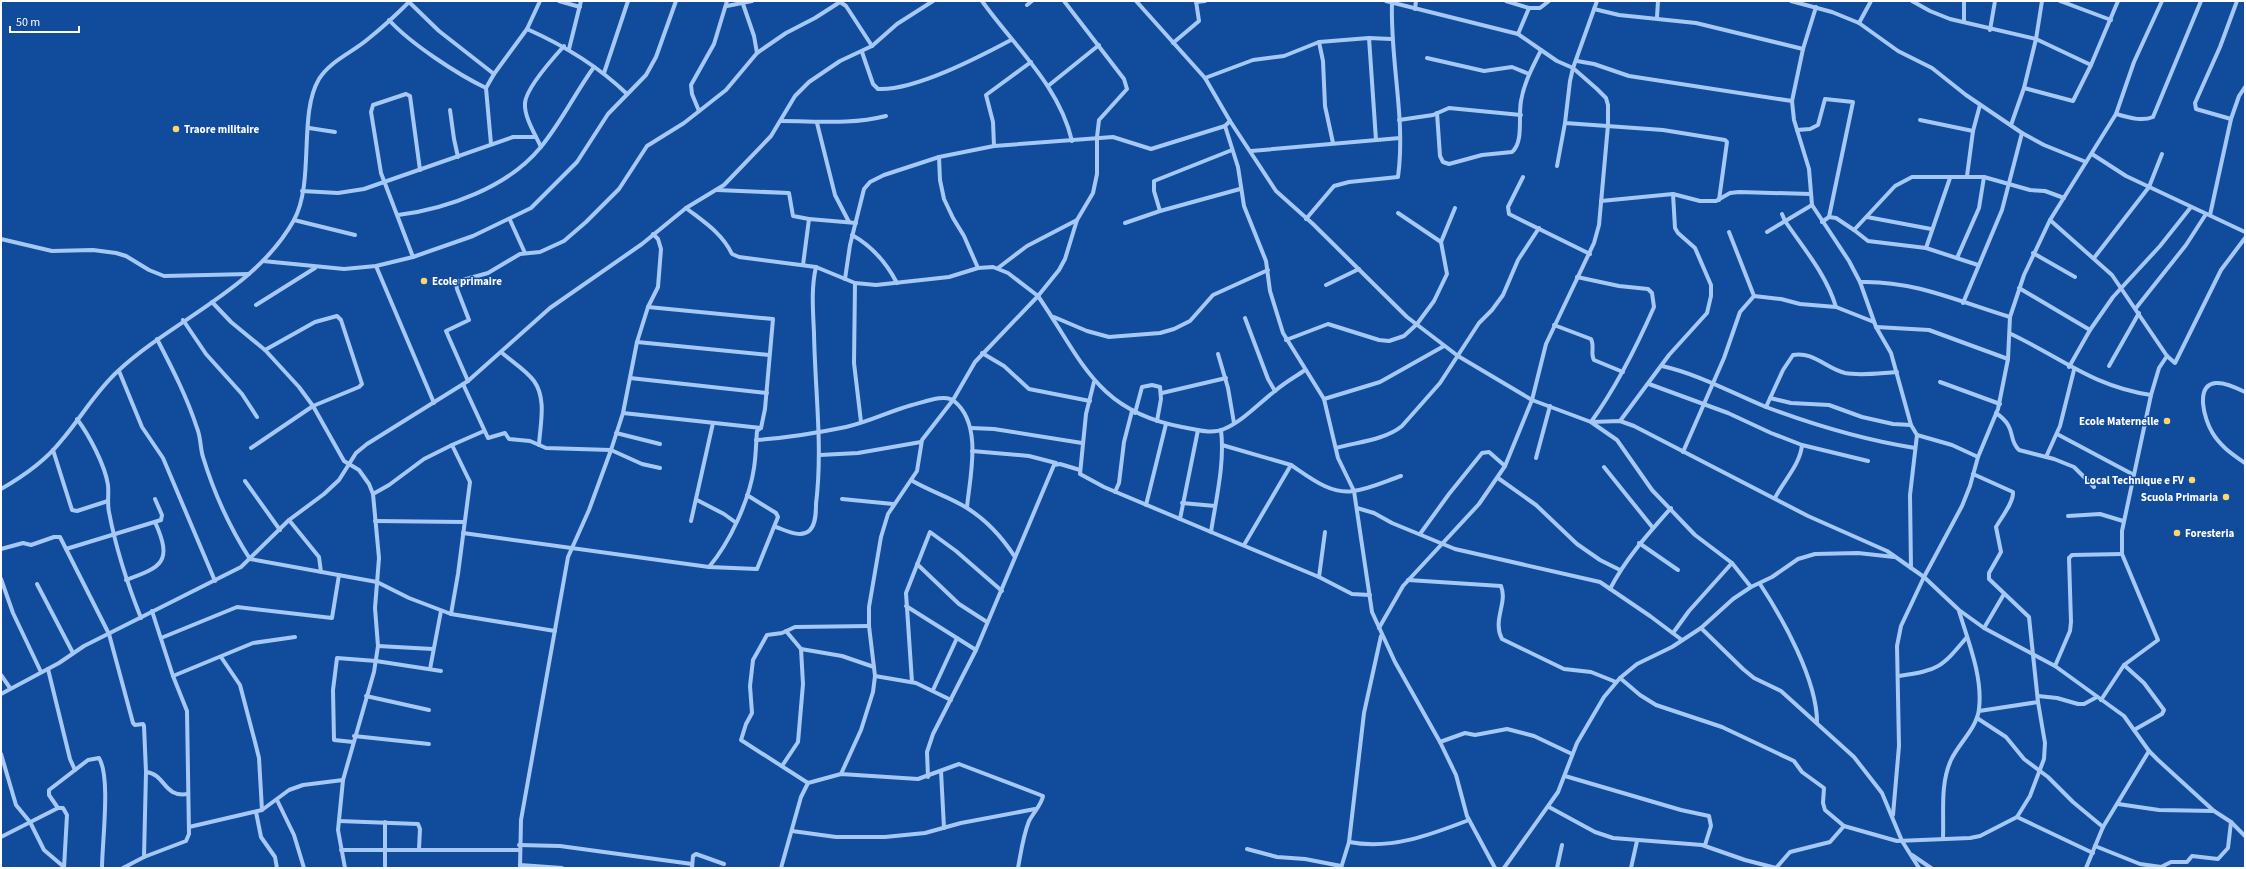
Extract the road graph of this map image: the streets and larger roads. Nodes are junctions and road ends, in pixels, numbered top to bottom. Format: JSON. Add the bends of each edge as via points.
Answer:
{"nodes":[{"id":1,"x":540,"y":1,"type":"edge"},
{"id":2,"x":559,"y":1,"type":"edge"},
{"id":3,"x":582,"y":1,"type":"edge"},
{"id":4,"x":628,"y":1,"type":"edge"},
{"id":5,"x":676,"y":1,"type":"edge"},
{"id":6,"x":752,"y":1,"type":"edge"},
{"id":7,"x":933,"y":1,"type":"edge"},
{"id":8,"x":982,"y":1,"type":"edge"},
{"id":9,"x":1032,"y":1,"type":"edge"},
{"id":10,"x":1064,"y":1,"type":"edge"},
{"id":11,"x":1136,"y":1,"type":"edge"},
{"id":12,"x":1196,"y":1,"type":"edge"},
{"id":13,"x":1205,"y":1,"type":"edge"},
{"id":14,"x":1386,"y":1,"type":"edge"},
{"id":15,"x":1416,"y":1,"type":"edge"},
{"id":16,"x":1506,"y":1,"type":"edge"},
{"id":17,"x":1549,"y":1,"type":"edge"},
{"id":18,"x":1597,"y":1,"type":"edge"},
{"id":19,"x":1658,"y":1,"type":"edge"},
{"id":20,"x":1791,"y":1,"type":"edge"},
{"id":21,"x":1871,"y":1,"type":"edge"},
{"id":22,"x":1912,"y":1,"type":"edge"},
{"id":23,"x":1964,"y":1,"type":"edge"},
{"id":24,"x":1995,"y":1,"type":"edge"},
{"id":25,"x":2042,"y":1,"type":"edge"},
{"id":26,"x":2060,"y":1,"type":"edge"},
{"id":27,"x":2118,"y":1,"type":"edge"},
{"id":28,"x":2162,"y":1,"type":"edge"},
{"id":29,"x":2201,"y":1,"type":"edge"},
{"id":30,"x":2237,"y":1,"type":"edge"},
{"id":31,"x":410,"y":2,"type":"edge"},
{"id":32,"x":1797,"y":2,"type":"edge"},
{"id":33,"x":727,"y":3,"type":"edge"},
{"id":34,"x":1392,"y":3,"type":"junction"},
{"id":35,"x":743,"y":4,"type":"junction"},
{"id":36,"x":1027,"y":5,"type":"dead end"},
{"id":37,"x":580,"y":7,"type":"junction"},
{"id":38,"x":1816,"y":7,"type":"junction"},
{"id":39,"x":1529,"y":8,"type":"junction"},
{"id":40,"x":1415,"y":9,"type":"junction"},
{"id":41,"x":1594,"y":9,"type":"junction"},
{"id":42,"x":1657,"y":17,"type":"junction"},
{"id":43,"x":390,"y":20,"type":"junction"},
{"id":44,"x":2111,"y":20,"type":"junction"},
{"id":45,"x":1964,"y":22,"type":"junction"},
{"id":46,"x":1859,"y":23,"type":"junction"},
{"id":47,"x":527,"y":29,"type":"junction"},
{"id":48,"x":1990,"y":30,"type":"junction"},
{"id":49,"x":1518,"y":34,"type":"junction"},
{"id":50,"x":1370,"y":38,"type":"junction"},
{"id":51,"x":1391,"y":39,"type":"junction"},
{"id":52,"x":2036,"y":39,"type":"junction"},
{"id":53,"x":1011,"y":40,"type":"junction"},
{"id":54,"x":1173,"y":42,"type":"junction"},
{"id":55,"x":1319,"y":42,"type":"junction"},
{"id":56,"x":1099,"y":45,"type":"junction"},
{"id":57,"x":564,"y":46,"type":"junction"},
{"id":58,"x":872,"y":46,"type":"junction"},
{"id":59,"x":1803,"y":49,"type":"junction"},
{"id":60,"x":569,"y":50,"type":"junction"},
{"id":61,"x":1541,"y":50,"type":"junction"},
{"id":62,"x":862,"y":52,"type":"junction"},
{"id":63,"x":757,"y":53,"type":"junction"},
{"id":64,"x":1427,"y":58,"type":"dead end"},
{"id":65,"x":1577,"y":61,"type":"junction"},
{"id":66,"x":1030,"y":62,"type":"junction"},
{"id":67,"x":2091,"y":64,"type":"junction"},
{"id":68,"x":594,"y":67,"type":"junction"},
{"id":69,"x":1573,"y":68,"type":"junction"},
{"id":70,"x":604,"y":73,"type":"junction"},
{"id":71,"x":494,"y":74,"type":"junction"},
{"id":72,"x":1529,"y":74,"type":"junction"},
{"id":73,"x":1205,"y":78,"type":"junction"},
{"id":74,"x":1048,"y":86,"type":"junction"},
{"id":75,"x":2245,"y":87,"type":"edge"},
{"id":76,"x":486,"y":88,"type":"junction"},
{"id":77,"x":2024,"y":88,"type":"junction"},
{"id":78,"x":627,"y":94,"type":"junction"},
{"id":79,"x":1792,"y":101,"type":"junction"},
{"id":80,"x":1980,"y":105,"type":"junction"},
{"id":81,"x":450,"y":110,"type":"dead end"},
{"id":82,"x":699,"y":110,"type":"junction"},
{"id":83,"x":1437,"y":113,"type":"junction"},
{"id":84,"x":2116,"y":114,"type":"junction"},
{"id":85,"x":1521,"y":115,"type":"junction"},
{"id":86,"x":886,"y":116,"type":"dead end"},
{"id":87,"x":2231,"y":119,"type":"junction"},
{"id":88,"x":1399,"y":120,"type":"junction"},
{"id":89,"x":1920,"y":120,"type":"dead end"},
{"id":90,"x":781,"y":121,"type":"junction"},
{"id":91,"x":1230,"y":121,"type":"junction"},
{"id":92,"x":1565,"y":122,"type":"junction"},
{"id":93,"x":817,"y":123,"type":"junction"},
{"id":94,"x":1608,"y":125,"type":"junction"},
{"id":95,"x":2011,"y":125,"type":"junction"},
{"id":96,"x":1225,"y":126,"type":"junction"},
{"id":97,"x":309,"y":128,"type":"junction"},
{"id":98,"x":1797,"y":130,"type":"junction"},
{"id":99,"x":1973,"y":131,"type":"junction"},
{"id":100,"x":335,"y":132,"type":"dead end"},
{"id":101,"x":2022,"y":133,"type":"junction"},
{"id":102,"x":536,"y":137,"type":"junction"},
{"id":103,"x":1097,"y":137,"type":"junction"},
{"id":104,"x":1400,"y":138,"type":"junction"},
{"id":105,"x":1376,"y":140,"type":"junction"},
{"id":106,"x":1072,"y":141,"type":"junction"},
{"id":107,"x":1333,"y":143,"type":"junction"},
{"id":108,"x":491,"y":144,"type":"junction"},
{"id":109,"x":994,"y":146,"type":"junction"},
{"id":110,"x":541,"y":147,"type":"junction"},
{"id":111,"x":1232,"y":150,"type":"junction"},
{"id":112,"x":1251,"y":151,"type":"junction"},
{"id":113,"x":2092,"y":154,"type":"junction"},
{"id":114,"x":2162,"y":154,"type":"dead end"},
{"id":115,"x":458,"y":157,"type":"junction"},
{"id":116,"x":938,"y":157,"type":"junction"},
{"id":117,"x":2086,"y":162,"type":"junction"},
{"id":118,"x":1557,"y":166,"type":"dead end"},
{"id":119,"x":420,"y":170,"type":"junction"},
{"id":120,"x":1966,"y":176,"type":"junction"},
{"id":121,"x":1523,"y":177,"type":"dead end"},
{"id":122,"x":1984,"y":177,"type":"junction"},
{"id":123,"x":1950,"y":178,"type":"junction"},
{"id":124,"x":384,"y":182,"type":"junction"},
{"id":125,"x":2009,"y":184,"type":"junction"},
{"id":126,"x":2149,"y":187,"type":"junction"},
{"id":127,"x":1240,"y":189,"type":"junction"},
{"id":128,"x":716,"y":190,"type":"junction"},
{"id":129,"x":302,"y":191,"type":"junction"},
{"id":130,"x":1673,"y":194,"type":"junction"},
{"id":131,"x":1811,"y":194,"type":"junction"},
{"id":132,"x":2064,"y":198,"type":"junction"},
{"id":133,"x":1719,"y":200,"type":"junction"},
{"id":134,"x":1601,"y":201,"type":"junction"},
{"id":135,"x":1812,"y":205,"type":"junction"},
{"id":136,"x":2191,"y":207,"type":"junction"},
{"id":137,"x":686,"y":208,"type":"junction"},
{"id":138,"x":1455,"y":208,"type":"dead end"},
{"id":139,"x":1160,"y":211,"type":"junction"},
{"id":140,"x":1398,"y":213,"type":"dead end"},
{"id":141,"x":1782,"y":214,"type":"dead end"},
{"id":142,"x":398,"y":215,"type":"junction"},
{"id":143,"x":2208,"y":215,"type":"junction"},
{"id":144,"x":1829,"y":217,"type":"junction"},
{"id":145,"x":1867,"y":217,"type":"junction"},
{"id":146,"x":809,"y":219,"type":"junction"},
{"id":147,"x":1306,"y":219,"type":"junction"},
{"id":148,"x":294,"y":220,"type":"junction"},
{"id":149,"x":510,"y":220,"type":"junction"},
{"id":150,"x":1077,"y":220,"type":"junction"},
{"id":151,"x":2050,"y":220,"type":"junction"},
{"id":152,"x":1785,"y":221,"type":"junction"},
{"id":153,"x":849,"y":222,"type":"junction"},
{"id":154,"x":1822,"y":222,"type":"junction"},
{"id":155,"x":856,"y":223,"type":"junction"},
{"id":156,"x":1126,"y":223,"type":"dead end"},
{"id":157,"x":1539,"y":228,"type":"junction"},
{"id":158,"x":1854,"y":230,"type":"junction"},
{"id":159,"x":1931,"y":230,"type":"junction"},
{"id":160,"x":1729,"y":232,"type":"dead end"},
{"id":161,"x":1767,"y":232,"type":"dead end"},
{"id":162,"x":2245,"y":232,"type":"edge"},
{"id":163,"x":653,"y":234,"type":"junction"},
{"id":164,"x":355,"y":235,"type":"dead end"},
{"id":165,"x":852,"y":235,"type":"junction"},
{"id":166,"x":2245,"y":238,"type":"edge"},
{"id":167,"x":1,"y":239,"type":"edge"},
{"id":168,"x":1441,"y":242,"type":"junction"},
{"id":169,"x":1926,"y":248,"type":"junction"},
{"id":170,"x":525,"y":252,"type":"junction"},
{"id":171,"x":2033,"y":253,"type":"junction"},
{"id":172,"x":1590,"y":254,"type":"junction"},
{"id":173,"x":413,"y":257,"type":"junction"},
{"id":174,"x":1957,"y":258,"type":"junction"},
{"id":175,"x":2094,"y":258,"type":"junction"},
{"id":176,"x":262,"y":261,"type":"junction"},
{"id":177,"x":803,"y":265,"type":"junction"},
{"id":178,"x":1978,"y":265,"type":"junction"},
{"id":179,"x":376,"y":266,"type":"junction"},
{"id":180,"x":816,"y":267,"type":"junction"},
{"id":181,"x":315,"y":268,"type":"junction"},
{"id":182,"x":978,"y":268,"type":"junction"},
{"id":183,"x":998,"y":268,"type":"junction"},
{"id":184,"x":1359,"y":269,"type":"junction"},
{"id":185,"x":1268,"y":270,"type":"junction"},
{"id":186,"x":249,"y":274,"type":"junction"},
{"id":187,"x":1577,"y":277,"type":"junction"},
{"id":188,"x":2075,"y":277,"type":"dead end"},
{"id":189,"x":845,"y":279,"type":"junction"},
{"id":190,"x":1860,"y":282,"type":"junction"},
{"id":191,"x":855,"y":283,"type":"junction"},
{"id":192,"x":897,"y":283,"type":"junction"},
{"id":193,"x":1326,"y":285,"type":"dead end"},
{"id":194,"x":2122,"y":287,"type":"junction"},
{"id":195,"x":2019,"y":288,"type":"junction"},
{"id":196,"x":1038,"y":296,"type":"junction"},
{"id":197,"x":1754,"y":296,"type":"junction"},
{"id":198,"x":212,"y":302,"type":"junction"},
{"id":199,"x":1963,"y":303,"type":"junction"},
{"id":200,"x":256,"y":305,"type":"dead end"},
{"id":201,"x":648,"y":306,"type":"junction"},
{"id":202,"x":1836,"y":307,"type":"junction"},
{"id":203,"x":2136,"y":308,"type":"junction"},
{"id":204,"x":2140,"y":313,"type":"junction"},
{"id":205,"x":1053,"y":317,"type":"junction"},
{"id":206,"x":2010,"y":317,"type":"junction"},
{"id":207,"x":1245,"y":318,"type":"dead end"},
{"id":208,"x":183,"y":320,"type":"junction"},
{"id":209,"x":1874,"y":322,"type":"junction"},
{"id":210,"x":1417,"y":324,"type":"junction"},
{"id":211,"x":1554,"y":325,"type":"junction"},
{"id":212,"x":1876,"y":327,"type":"junction"},
{"id":213,"x":2090,"y":330,"type":"junction"},
{"id":214,"x":2010,"y":334,"type":"junction"},
{"id":215,"x":157,"y":339,"type":"junction"},
{"id":216,"x":1286,"y":340,"type":"junction"},
{"id":217,"x":637,"y":342,"type":"junction"},
{"id":218,"x":1444,"y":346,"type":"junction"},
{"id":219,"x":265,"y":350,"type":"junction"},
{"id":220,"x":501,"y":352,"type":"junction"},
{"id":221,"x":982,"y":353,"type":"junction"},
{"id":222,"x":1218,"y":354,"type":"dead end"},
{"id":223,"x":769,"y":355,"type":"junction"},
{"id":224,"x":1458,"y":356,"type":"junction"},
{"id":225,"x":2167,"y":356,"type":"junction"},
{"id":226,"x":2008,"y":359,"type":"junction"},
{"id":227,"x":1662,"y":366,"type":"junction"},
{"id":228,"x":2109,"y":366,"type":"dead end"},
{"id":229,"x":2069,"y":367,"type":"junction"},
{"id":230,"x":1305,"y":370,"type":"junction"},
{"id":231,"x":2074,"y":370,"type":"junction"},
{"id":232,"x":119,"y":371,"type":"junction"},
{"id":233,"x":1623,"y":372,"type":"junction"},
{"id":234,"x":1897,"y":372,"type":"junction"},
{"id":235,"x":630,"y":378,"type":"junction"},
{"id":236,"x":1226,"y":378,"type":"junction"},
{"id":237,"x":468,"y":381,"type":"junction"},
{"id":238,"x":1094,"y":382,"type":"junction"},
{"id":239,"x":1940,"y":382,"type":"dead end"},
{"id":240,"x":463,"y":384,"type":"junction"},
{"id":241,"x":1649,"y":384,"type":"junction"},
{"id":242,"x":1713,"y":384,"type":"junction"},
{"id":243,"x":1275,"y":391,"type":"junction"},
{"id":244,"x":2245,"y":392,"type":"edge"},
{"id":245,"x":767,"y":393,"type":"junction"},
{"id":246,"x":1162,"y":393,"type":"junction"},
{"id":247,"x":2151,"y":395,"type":"junction"},
{"id":248,"x":1770,"y":398,"type":"junction"},
{"id":249,"x":1324,"y":399,"type":"junction"},
{"id":250,"x":953,"y":400,"type":"junction"},
{"id":251,"x":1532,"y":400,"type":"junction"},
{"id":252,"x":1090,"y":401,"type":"junction"},
{"id":253,"x":434,"y":403,"type":"junction"},
{"id":254,"x":1705,"y":404,"type":"junction"},
{"id":255,"x":2000,"y":404,"type":"junction"},
{"id":256,"x":313,"y":406,"type":"junction"},
{"id":257,"x":1550,"y":406,"type":"junction"},
{"id":258,"x":1766,"y":407,"type":"junction"},
{"id":259,"x":1134,"y":412,"type":"junction"},
{"id":260,"x":623,"y":413,"type":"junction"},
{"id":261,"x":1996,"y":413,"type":"junction"},
{"id":262,"x":257,"y":417,"type":"dead end"},
{"id":263,"x":77,"y":419,"type":"junction"},
{"id":264,"x":1157,"y":421,"type":"junction"},
{"id":265,"x":1620,"y":421,"type":"junction"},
{"id":266,"x":861,"y":422,"type":"junction"},
{"id":267,"x":1591,"y":422,"type":"junction"},
{"id":268,"x":713,"y":423,"type":"junction"},
{"id":269,"x":1166,"y":424,"type":"junction"},
{"id":270,"x":1234,"y":424,"type":"junction"},
{"id":271,"x":1910,"y":425,"type":"junction"},
{"id":272,"x":761,"y":428,"type":"junction"},
{"id":273,"x":971,"y":428,"type":"junction"},
{"id":274,"x":1198,"y":430,"type":"junction"},
{"id":275,"x":1221,"y":430,"type":"junction"},
{"id":276,"x":819,"y":431,"type":"junction"},
{"id":277,"x":484,"y":432,"type":"junction"},
{"id":278,"x":616,"y":433,"type":"junction"},
{"id":279,"x":2057,"y":434,"type":"junction"},
{"id":280,"x":1917,"y":435,"type":"junction"},
{"id":281,"x":756,"y":440,"type":"junction"},
{"id":282,"x":921,"y":442,"type":"junction"},
{"id":283,"x":1082,"y":443,"type":"junction"},
{"id":284,"x":660,"y":444,"type":"dead end"},
{"id":285,"x":1802,"y":444,"type":"junction"},
{"id":286,"x":452,"y":445,"type":"junction"},
{"id":287,"x":1222,"y":445,"type":"junction"},
{"id":288,"x":538,"y":446,"type":"junction"},
{"id":289,"x":252,"y":448,"type":"dead end"},
{"id":290,"x":1336,"y":448,"type":"junction"},
{"id":291,"x":1915,"y":448,"type":"junction"},
{"id":292,"x":53,"y":450,"type":"junction"},
{"id":293,"x":611,"y":450,"type":"junction"},
{"id":294,"x":972,"y":451,"type":"junction"},
{"id":295,"x":1684,"y":452,"type":"junction"},
{"id":296,"x":820,"y":455,"type":"junction"},
{"id":297,"x":1978,"y":457,"type":"junction"},
{"id":298,"x":2046,"y":457,"type":"junction"},
{"id":299,"x":1536,"y":458,"type":"dead end"},
{"id":300,"x":1868,"y":461,"type":"dead end"},
{"id":301,"x":1056,"y":463,"type":"junction"},
{"id":302,"x":2245,"y":463,"type":"edge"},
{"id":303,"x":348,"y":465,"type":"junction"},
{"id":304,"x":1291,"y":465,"type":"junction"},
{"id":305,"x":1506,"y":466,"type":"junction"},
{"id":306,"x":1604,"y":467,"type":"dead end"},
{"id":307,"x":660,"y":468,"type":"dead end"},
{"id":308,"x":1080,"y":470,"type":"junction"},
{"id":309,"x":1973,"y":474,"type":"junction"},
{"id":310,"x":2134,"y":475,"type":"junction"},
{"id":311,"x":1402,"y":476,"type":"dead end"},
{"id":312,"x":1498,"y":478,"type":"junction"},
{"id":313,"x":911,"y":480,"type":"junction"},
{"id":314,"x":246,"y":481,"type":"dead end"},
{"id":315,"x":2094,"y":487,"type":"dead end"},
{"id":316,"x":1,"y":489,"type":"edge"},
{"id":317,"x":1354,"y":491,"type":"junction"},
{"id":318,"x":1115,"y":492,"type":"junction"},
{"id":319,"x":373,"y":494,"type":"junction"},
{"id":320,"x":747,"y":495,"type":"junction"},
{"id":321,"x":1775,"y":498,"type":"junction"},
{"id":322,"x":155,"y":499,"type":"dead end"},
{"id":323,"x":842,"y":499,"type":"dead end"},
{"id":324,"x":697,"y":500,"type":"junction"},
{"id":325,"x":108,"y":501,"type":"junction"},
{"id":326,"x":1182,"y":503,"type":"junction"},
{"id":327,"x":893,"y":504,"type":"junction"},
{"id":328,"x":1146,"y":505,"type":"junction"},
{"id":329,"x":1214,"y":506,"type":"junction"},
{"id":330,"x":967,"y":508,"type":"junction"},
{"id":331,"x":1357,"y":508,"type":"junction"},
{"id":332,"x":1671,"y":508,"type":"junction"},
{"id":333,"x":2068,"y":516,"type":"dead end"},
{"id":334,"x":1180,"y":519,"type":"junction"},
{"id":335,"x":289,"y":520,"type":"junction"},
{"id":336,"x":375,"y":521,"type":"junction"},
{"id":337,"x":691,"y":521,"type":"dead end"},
{"id":338,"x":2123,"y":521,"type":"junction"},
{"id":339,"x":155,"y":522,"type":"junction"},
{"id":340,"x":464,"y":522,"type":"junction"},
{"id":341,"x":735,"y":522,"type":"junction"},
{"id":342,"x":776,"y":527,"type":"junction"},
{"id":343,"x":1653,"y":528,"type":"junction"},
{"id":344,"x":280,"y":530,"type":"junction"},
{"id":345,"x":1211,"y":532,"type":"junction"},
{"id":346,"x":1325,"y":532,"type":"dead end"},
{"id":347,"x":463,"y":533,"type":"junction"},
{"id":348,"x":115,"y":534,"type":"junction"},
{"id":349,"x":1420,"y":534,"type":"junction"},
{"id":350,"x":1441,"y":543,"type":"junction"},
{"id":351,"x":1639,"y":543,"type":"junction"},
{"id":352,"x":1244,"y":546,"type":"junction"},
{"id":353,"x":66,"y":548,"type":"junction"},
{"id":354,"x":1,"y":549,"type":"edge"},
{"id":355,"x":571,"y":549,"type":"junction"},
{"id":356,"x":2122,"y":554,"type":"junction"},
{"id":357,"x":1015,"y":556,"type":"junction"},
{"id":358,"x":1894,"y":557,"type":"junction"},
{"id":359,"x":250,"y":559,"type":"junction"},
{"id":360,"x":1732,"y":563,"type":"junction"},
{"id":361,"x":916,"y":564,"type":"junction"},
{"id":362,"x":709,"y":567,"type":"junction"},
{"id":363,"x":1911,"y":568,"type":"junction"},
{"id":364,"x":1620,"y":570,"type":"junction"},
{"id":365,"x":1678,"y":570,"type":"dead end"},
{"id":366,"x":321,"y":572,"type":"junction"},
{"id":367,"x":339,"y":575,"type":"junction"},
{"id":368,"x":1319,"y":576,"type":"junction"},
{"id":369,"x":1924,"y":577,"type":"junction"},
{"id":370,"x":1,"y":579,"type":"edge"},
{"id":371,"x":126,"y":580,"type":"junction"},
{"id":372,"x":1408,"y":580,"type":"junction"},
{"id":373,"x":215,"y":581,"type":"junction"},
{"id":374,"x":377,"y":582,"type":"junction"},
{"id":375,"x":37,"y":584,"type":"dead end"},
{"id":376,"x":1760,"y":584,"type":"junction"},
{"id":377,"x":1751,"y":587,"type":"junction"},
{"id":378,"x":1610,"y":589,"type":"junction"},
{"id":379,"x":1002,"y":591,"type":"junction"},
{"id":380,"x":2004,"y":594,"type":"junction"},
{"id":381,"x":1370,"y":595,"type":"junction"},
{"id":382,"x":906,"y":606,"type":"junction"},
{"id":383,"x":1959,"y":610,"type":"junction"},
{"id":384,"x":152,"y":611,"type":"junction"},
{"id":385,"x":441,"y":611,"type":"junction"},
{"id":386,"x":451,"y":614,"type":"junction"},
{"id":387,"x":141,"y":618,"type":"junction"},
{"id":388,"x":987,"y":622,"type":"junction"},
{"id":389,"x":869,"y":626,"type":"junction"},
{"id":390,"x":1378,"y":628,"type":"junction"},
{"id":391,"x":1701,"y":628,"type":"junction"},
{"id":392,"x":1984,"y":628,"type":"junction"},
{"id":393,"x":555,"y":631,"type":"junction"},
{"id":394,"x":786,"y":631,"type":"junction"},
{"id":395,"x":1673,"y":633,"type":"junction"},
{"id":396,"x":109,"y":634,"type":"junction"},
{"id":397,"x":1381,"y":636,"type":"junction"},
{"id":398,"x":294,"y":637,"type":"dead end"},
{"id":399,"x":1967,"y":637,"type":"junction"},
{"id":400,"x":160,"y":638,"type":"junction"},
{"id":401,"x":957,"y":638,"type":"junction"},
{"id":402,"x":1682,"y":640,"type":"junction"},
{"id":403,"x":378,"y":646,"type":"junction"},
{"id":404,"x":433,"y":649,"type":"junction"},
{"id":405,"x":801,"y":650,"type":"junction"},
{"id":406,"x":976,"y":650,"type":"junction"},
{"id":407,"x":2031,"y":651,"type":"junction"},
{"id":408,"x":73,"y":653,"type":"junction"},
{"id":409,"x":221,"y":657,"type":"junction"},
{"id":410,"x":376,"y":661,"type":"junction"},
{"id":411,"x":2124,"y":665,"type":"junction"},
{"id":412,"x":2055,"y":666,"type":"junction"},
{"id":413,"x":874,"y":667,"type":"junction"},
{"id":414,"x":48,"y":669,"type":"junction"},
{"id":415,"x":430,"y":669,"type":"junction"},
{"id":416,"x":441,"y":671,"type":"dead end"},
{"id":417,"x":41,"y":672,"type":"junction"},
{"id":418,"x":1,"y":675,"type":"edge"},
{"id":419,"x":173,"y":676,"type":"junction"},
{"id":420,"x":875,"y":676,"type":"junction"},
{"id":421,"x":1899,"y":676,"type":"junction"},
{"id":422,"x":1620,"y":678,"type":"junction"},
{"id":423,"x":912,"y":682,"type":"junction"},
{"id":424,"x":1616,"y":682,"type":"junction"},
{"id":425,"x":10,"y":688,"type":"junction"},
{"id":426,"x":933,"y":690,"type":"junction"},
{"id":427,"x":1,"y":694,"type":"edge"},
{"id":428,"x":366,"y":696,"type":"junction"},
{"id":429,"x":2038,"y":696,"type":"junction"},
{"id":430,"x":2096,"y":696,"type":"junction"},
{"id":431,"x":951,"y":700,"type":"junction"},
{"id":432,"x":2101,"y":700,"type":"junction"},
{"id":433,"x":2038,"y":702,"type":"junction"},
{"id":434,"x":429,"y":710,"type":"dead end"},
{"id":435,"x":1979,"y":711,"type":"junction"},
{"id":436,"x":1977,"y":718,"type":"junction"},
{"id":437,"x":1817,"y":722,"type":"junction"},
{"id":438,"x":2134,"y":730,"type":"junction"},
{"id":439,"x":354,"y":736,"type":"junction"},
{"id":440,"x":353,"y":742,"type":"junction"},
{"id":441,"x":1440,"y":742,"type":"junction"},
{"id":442,"x":429,"y":744,"type":"dead end"},
{"id":443,"x":2148,"y":751,"type":"junction"},
{"id":444,"x":1,"y":754,"type":"edge"},
{"id":445,"x":1572,"y":754,"type":"junction"},
{"id":446,"x":782,"y":766,"type":"junction"},
{"id":447,"x":75,"y":770,"type":"junction"},
{"id":448,"x":941,"y":771,"type":"junction"},
{"id":449,"x":2040,"y":771,"type":"junction"},
{"id":450,"x":146,"y":772,"type":"junction"},
{"id":451,"x":840,"y":774,"type":"junction"},
{"id":452,"x":1565,"y":776,"type":"junction"},
{"id":453,"x":928,"y":777,"type":"junction"},
{"id":454,"x":343,"y":780,"type":"junction"},
{"id":455,"x":808,"y":783,"type":"junction"},
{"id":456,"x":188,"y":794,"type":"junction"},
{"id":457,"x":277,"y":800,"type":"junction"},
{"id":458,"x":2118,"y":804,"type":"junction"},
{"id":459,"x":1549,"y":807,"type":"junction"},
{"id":460,"x":58,"y":808,"type":"junction"},
{"id":461,"x":1035,"y":809,"type":"junction"},
{"id":462,"x":262,"y":810,"type":"junction"},
{"id":463,"x":2214,"y":811,"type":"junction"},
{"id":464,"x":256,"y":812,"type":"junction"},
{"id":465,"x":1892,"y":815,"type":"junction"},
{"id":466,"x":2017,"y":817,"type":"junction"},
{"id":467,"x":1469,"y":820,"type":"junction"},
{"id":468,"x":339,"y":821,"type":"junction"},
{"id":469,"x":30,"y":822,"type":"junction"},
{"id":470,"x":385,"y":822,"type":"junction"},
{"id":471,"x":2231,"y":822,"type":"junction"},
{"id":472,"x":1844,"y":826,"type":"junction"},
{"id":473,"x":189,"y":827,"type":"junction"},
{"id":474,"x":2103,"y":827,"type":"junction"},
{"id":475,"x":944,"y":828,"type":"junction"},
{"id":476,"x":792,"y":831,"type":"junction"},
{"id":477,"x":2245,"y":836,"type":"edge"},
{"id":478,"x":1,"y":837,"type":"edge"},
{"id":479,"x":1943,"y":838,"type":"junction"},
{"id":480,"x":1637,"y":841,"type":"junction"},
{"id":481,"x":1902,"y":841,"type":"junction"},
{"id":482,"x":1349,"y":842,"type":"junction"},
{"id":483,"x":519,"y":845,"type":"junction"},
{"id":484,"x":1562,"y":845,"type":"dead end"},
{"id":485,"x":1705,"y":846,"type":"junction"},
{"id":486,"x":2096,"y":846,"type":"junction"},
{"id":487,"x":385,"y":849,"type":"junction"},
{"id":488,"x":419,"y":849,"type":"junction"},
{"id":489,"x":1247,"y":849,"type":"dead end"},
{"id":490,"x":341,"y":850,"type":"junction"},
{"id":491,"x":519,"y":850,"type":"junction"},
{"id":492,"x":2093,"y":853,"type":"junction"},
{"id":493,"x":1911,"y":855,"type":"junction"},
{"id":494,"x":144,"y":857,"type":"junction"},
{"id":495,"x":724,"y":864,"type":"dead end"},
{"id":496,"x":520,"y":866,"type":"edge"},
{"id":497,"x":692,"y":866,"type":"edge"},
{"id":498,"x":64,"y":867,"type":"edge"},
{"id":499,"x":129,"y":867,"type":"edge"},
{"id":500,"x":1341,"y":867,"type":"edge"},
{"id":501,"x":102,"y":868,"type":"edge"},
{"id":502,"x":123,"y":868,"type":"edge"},
{"id":503,"x":278,"y":868,"type":"edge"},
{"id":504,"x":304,"y":868,"type":"edge"},
{"id":505,"x":344,"y":868,"type":"edge"},
{"id":506,"x":385,"y":868,"type":"edge"},
{"id":507,"x":562,"y":868,"type":"edge"},
{"id":508,"x":781,"y":868,"type":"edge"},
{"id":509,"x":1018,"y":868,"type":"edge"},
{"id":510,"x":1495,"y":868,"type":"edge"},
{"id":511,"x":1504,"y":868,"type":"edge"},
{"id":512,"x":1557,"y":868,"type":"edge"},
{"id":513,"x":1631,"y":868,"type":"edge"},
{"id":514,"x":1776,"y":868,"type":"edge"},
{"id":515,"x":1919,"y":868,"type":"edge"},
{"id":516,"x":1932,"y":868,"type":"edge"},
{"id":517,"x":2086,"y":868,"type":"edge"}],
"edges":[{"from":1,"to":47,"type":"street"},
{"from":2,"to":37,"type":"street"},
{"from":3,"to":37,"type":"street"},
{"from":4,"to":70,"type":"street"},
{"from":5,"to":78,"type":"street","via":[[651,66]]},
{"from":6,"to":35,"type":"street"},
{"from":7,"to":58,"type":"street","via":[[897,24]]},
{"from":8,"to":53,"type":"street"},
{"from":9,"to":36,"type":"street"},
{"from":10,"to":56,"type":"street"},
{"from":11,"to":54,"type":"street"},
{"from":12,"to":13,"type":"street"},
{"from":12,"to":54,"type":"street","via":[[1199,21]]},
{"from":14,"to":34,"type":"street"},
{"from":15,"to":40,"type":"street"},
{"from":16,"to":39,"type":"street"},
{"from":17,"to":39,"type":"street","via":[[1540,8]]},
{"from":18,"to":41,"type":"street"},
{"from":19,"to":42,"type":"street"},
{"from":20,"to":32,"type":"street"},
{"from":21,"to":46,"type":"street"},
{"from":22,"to":45,"type":"street","via":[[1930,11]]},
{"from":23,"to":45,"type":"street"},
{"from":24,"to":48,"type":"street"},
{"from":25,"to":52,"type":"street"},
{"from":26,"to":44,"type":"street"},
{"from":27,"to":44,"type":"street"},
{"from":28,"to":84,"type":"street","via":[[2134,62]]},
{"from":29,"to":84,"type":"street","via":[[2153,117],[2147,120]]},
{"from":30,"to":87,"type":"street","via":[[2195,107]]},
{"from":31,"to":43,"type":"street"},
{"from":31,"to":71,"type":"street","via":[[439,31]]},
{"from":32,"to":38,"type":"street"},
{"from":33,"to":35,"type":"street"},
{"from":33,"to":82,"type":"street","via":[[711,49],[691,85]]},
{"from":34,"to":40,"type":"street"},
{"from":34,"to":51,"type":"street"},
{"from":35,"to":63,"type":"street"},
{"from":37,"to":60,"type":"street"},
{"from":38,"to":46,"type":"street"},
{"from":38,"to":59,"type":"street"},
{"from":39,"to":49,"type":"street"},
{"from":40,"to":49,"type":"street"},
{"from":41,"to":42,"type":"street"},
{"from":41,"to":65,"type":"street"},
{"from":42,"to":59,"type":"street","via":[[1696,23]]},
{"from":43,"to":76,"type":"street","via":[[403,33],[454,71]]},
{"from":43,"to":97,"type":"street","via":[[319,78],[311,105]]},
{"from":44,"to":67,"type":"street"},
{"from":45,"to":48,"type":"street"},
{"from":46,"to":80,"type":"street","via":[[1898,51],[1932,68]]},
{"from":47,"to":57,"type":"street"},
{"from":47,"to":71,"type":"street"},
{"from":48,"to":52,"type":"street"},
{"from":49,"to":61,"type":"street"},
{"from":50,"to":51,"type":"street"},
{"from":50,"to":55,"type":"street"},
{"from":50,"to":105,"type":"street"},
{"from":51,"to":88,"type":"street","via":[[1396,68]]},
{"from":52,"to":67,"type":"street"},
{"from":52,"to":77,"type":"street"},
{"from":53,"to":62,"type":"street","via":[[963,65],[884,90],[873,84]]},
{"from":53,"to":66,"type":"street"},
{"from":54,"to":73,"type":"street"},
{"from":55,"to":73,"type":"street","via":[[1284,56],[1253,60]]},
{"from":55,"to":107,"type":"street","via":[[1323,61],[1325,106]]},
{"from":56,"to":74,"type":"street"},
{"from":56,"to":103,"type":"street","via":[[1124,80],[1127,89],[1100,120]]},
{"from":57,"to":60,"type":"street"},
{"from":57,"to":102,"type":"street","via":[[545,68],[526,100],[526,109]]},
{"from":58,"to":62,"type":"street"},
{"from":58,"to":63,"type":"street","via":[[841,1]]},
{"from":59,"to":79,"type":"street"},
{"from":60,"to":68,"type":"street"},
{"from":61,"to":69,"type":"street"},
{"from":61,"to":72,"type":"street"},
{"from":62,"to":90,"type":"street","via":[[840,61],[809,82],[795,96]]},
{"from":63,"to":82,"type":"street","via":[[730,86]]},
{"from":64,"to":72,"type":"street","via":[[1484,71],[1512,67]]},
{"from":65,"to":69,"type":"street"},
{"from":65,"to":79,"type":"street","via":[[1629,76]]},
{"from":66,"to":74,"type":"street"},
{"from":66,"to":109,"type":"street","via":[[986,96],[993,122]]},
{"from":67,"to":77,"type":"street","via":[[2074,101]]},
{"from":68,"to":70,"type":"street"},
{"from":68,"to":110,"type":"street"},
{"from":69,"to":92,"type":"street"},
{"from":69,"to":94,"type":"street","via":[[1606,98]]},
{"from":70,"to":78,"type":"street"},
{"from":71,"to":76,"type":"street"},
{"from":72,"to":85,"type":"street","via":[[1520,103]]},
{"from":73,"to":91,"type":"street"},
{"from":74,"to":106,"type":"street","via":[[1064,114]]},
{"from":75,"to":87,"type":"street"},
{"from":76,"to":108,"type":"street"},
{"from":77,"to":95,"type":"street"},
{"from":78,"to":149,"type":"street","via":[[608,114],[587,149],[569,171],[531,208]]},
{"from":79,"to":98,"type":"street"},
{"from":80,"to":95,"type":"street"},
{"from":80,"to":99,"type":"street"},
{"from":81,"to":115,"type":"street"},
{"from":82,"to":170,"type":"street","via":[[684,123],[647,146],[619,189],[571,235],[557,245],[540,252]]},
{"from":83,"to":85,"type":"street","via":[[1449,108]]},
{"from":83,"to":85,"type":"street","via":[[1440,156],[1443,162],[1449,164],[1482,155],[1512,152],[1517,142]]},
{"from":83,"to":88,"type":"street"},
{"from":84,"to":113,"type":"street"},
{"from":86,"to":93,"type":"street","via":[[856,122]]},
{"from":87,"to":143,"type":"street"},
{"from":88,"to":104,"type":"street"},
{"from":89,"to":99,"type":"street"},
{"from":90,"to":93,"type":"street"},
{"from":90,"to":128,"type":"street","via":[[760,149]]},
{"from":91,"to":96,"type":"street"},
{"from":91,"to":112,"type":"street"},
{"from":92,"to":94,"type":"street"},
{"from":92,"to":118,"type":"street"},
{"from":93,"to":153,"type":"street","via":[[834,195]]},
{"from":94,"to":133,"type":"street","via":[[1663,130],[1725,140],[1727,142]]},
{"from":94,"to":134,"type":"street"},
{"from":95,"to":101,"type":"street"},
{"from":96,"to":103,"type":"street","via":[[1151,149],[1113,137]]},
{"from":96,"to":111,"type":"street"},
{"from":97,"to":100,"type":"street"},
{"from":97,"to":129,"type":"street"},
{"from":98,"to":131,"type":"street","via":[[1809,169]]},
{"from":98,"to":144,"type":"street","via":[[1810,129],[1818,125],[1825,99],[1853,102]]},
{"from":99,"to":120,"type":"street"},
{"from":101,"to":117,"type":"street"},
{"from":101,"to":125,"type":"street"},
{"from":102,"to":108,"type":"street","via":[[513,137]]},
{"from":102,"to":110,"type":"street"},
{"from":103,"to":106,"type":"street"},
{"from":103,"to":150,"type":"street","via":[[1096,181]]},
{"from":104,"to":105,"type":"street"},
{"from":104,"to":147,"type":"street","via":[[1398,178],[1348,182],[1334,186]]},
{"from":105,"to":107,"type":"street"},
{"from":106,"to":109,"type":"street"},
{"from":107,"to":112,"type":"street"},
{"from":108,"to":115,"type":"street"},
{"from":109,"to":116,"type":"street"},
{"from":110,"to":142,"type":"street","via":[[521,167],[497,184],[432,210]]},
{"from":111,"to":127,"type":"street","via":[[1239,171]]},
{"from":111,"to":139,"type":"street","via":[[1154,181]]},
{"from":112,"to":147,"type":"street","via":[[1276,191]]},
{"from":113,"to":117,"type":"street"},
{"from":113,"to":126,"type":"street","via":[[2126,176]]},
{"from":114,"to":126,"type":"street"},
{"from":115,"to":119,"type":"street"},
{"from":116,"to":155,"type":"street","via":[[870,182],[864,189]]},
{"from":116,"to":182,"type":"street","via":[[944,199]]},
{"from":117,"to":132,"type":"street"},
{"from":119,"to":124,"type":"street"},
{"from":119,"to":124,"type":"street","via":[[410,99],[406,94],[376,103],[371,109]]},
{"from":120,"to":122,"type":"street"},
{"from":120,"to":123,"type":"street"},
{"from":121,"to":157,"type":"street","via":[[1508,211],[1509,214]]},
{"from":122,"to":125,"type":"street"},
{"from":122,"to":174,"type":"street","via":[[1979,208]]},
{"from":123,"to":145,"type":"street","via":[[1912,177],[1895,186]]},
{"from":123,"to":159,"type":"street"},
{"from":124,"to":129,"type":"street","via":[[348,192]]},
{"from":124,"to":142,"type":"street"},
{"from":125,"to":132,"type":"street","via":[[2045,191]]},
{"from":125,"to":178,"type":"street","via":[[2002,210]]},
{"from":126,"to":136,"type":"street"},
{"from":126,"to":175,"type":"street"},
{"from":127,"to":139,"type":"street"},
{"from":127,"to":185,"type":"street"},
{"from":128,"to":137,"type":"street"},
{"from":128,"to":146,"type":"street","via":[[789,193],[793,216]]},
{"from":129,"to":148,"type":"street"},
{"from":130,"to":133,"type":"street","via":[[1700,201]]},
{"from":130,"to":134,"type":"street"},
{"from":130,"to":227,"type":"street","via":[[1675,228],[1695,248],[1709,279],[1711,296],[1707,313]]},
{"from":131,"to":133,"type":"street","via":[[1739,192]]},
{"from":131,"to":135,"type":"street"},
{"from":132,"to":151,"type":"street"},
{"from":134,"to":172,"type":"street","via":[[1599,225]]},
{"from":135,"to":152,"type":"street"},
{"from":135,"to":154,"type":"street"},
{"from":136,"to":143,"type":"street"},
{"from":136,"to":194,"type":"street"},
{"from":137,"to":163,"type":"street"},
{"from":137,"to":177,"type":"street","via":[[726,241],[732,254]]},
{"from":138,"to":168,"type":"street"},
{"from":139,"to":156,"type":"street"},
{"from":140,"to":168,"type":"street"},
{"from":141,"to":152,"type":"street"},
{"from":142,"to":173,"type":"street"},
{"from":143,"to":162,"type":"street"},
{"from":143,"to":203,"type":"street"},
{"from":144,"to":154,"type":"street"},
{"from":144,"to":158,"type":"street","via":[[1836,218]]},
{"from":145,"to":158,"type":"street"},
{"from":145,"to":159,"type":"street"},
{"from":146,"to":153,"type":"street"},
{"from":146,"to":177,"type":"street"},
{"from":147,"to":184,"type":"street"},
{"from":148,"to":164,"type":"street"},
{"from":148,"to":176,"type":"street"},
{"from":149,"to":170,"type":"street"},
{"from":149,"to":173,"type":"street"},
{"from":150,"to":183,"type":"street","via":[[1027,246]]},
{"from":150,"to":196,"type":"street","via":[[1065,259]]},
{"from":151,"to":171,"type":"street"},
{"from":151,"to":175,"type":"street"},
{"from":152,"to":161,"type":"street"},
{"from":152,"to":202,"type":"street","via":[[1817,264],[1829,285]]},
{"from":153,"to":155,"type":"street"},
{"from":154,"to":190,"type":"street"},
{"from":155,"to":165,"type":"street"},
{"from":157,"to":172,"type":"street"},
{"from":157,"to":224,"type":"street","via":[[1518,260],[1503,295],[1479,323]]},
{"from":158,"to":169,"type":"street","via":[[1868,241]]},
{"from":159,"to":169,"type":"street"},
{"from":160,"to":197,"type":"street"},
{"from":163,"to":201,"type":"street","via":[[661,246],[661,259],[658,287]]},
{"from":163,"to":220,"type":"street","via":[[626,256],[550,308]]},
{"from":165,"to":189,"type":"street"},
{"from":165,"to":192,"type":"street","via":[[881,258]]},
{"from":166,"to":225,"type":"street","via":[[2221,270],[2175,363]]},
{"from":167,"to":186,"type":"street","via":[[52,251],[93,250],[116,253],[164,276]]},
{"from":168,"to":210,"type":"street","via":[[1447,274],[1434,301]]},
{"from":169,"to":174,"type":"street"},
{"from":170,"to":237,"type":"street","via":[[488,273],[462,279],[456,283],[469,320],[446,332]]},
{"from":171,"to":188,"type":"street"},
{"from":171,"to":195,"type":"street"},
{"from":172,"to":187,"type":"street"},
{"from":173,"to":179,"type":"street"},
{"from":174,"to":178,"type":"street"},
{"from":175,"to":194,"type":"street"},
{"from":176,"to":181,"type":"street"},
{"from":176,"to":186,"type":"street"},
{"from":177,"to":180,"type":"street"},
{"from":178,"to":199,"type":"street"},
{"from":179,"to":181,"type":"street","via":[[344,270]]},
{"from":179,"to":253,"type":"street"},
{"from":180,"to":189,"type":"street"},
{"from":180,"to":276,"type":"street","via":[[813,306]]},
{"from":181,"to":200,"type":"street"},
{"from":182,"to":183,"type":"street"},
{"from":182,"to":192,"type":"street","via":[[949,277]]},
{"from":183,"to":196,"type":"street"},
{"from":184,"to":193,"type":"street"},
{"from":184,"to":210,"type":"street"},
{"from":185,"to":205,"type":"street","via":[[1213,295],[1190,321],[1174,329],[1109,337],[1086,331]]},
{"from":185,"to":216,"type":"street","via":[[1270,288]]},
{"from":186,"to":198,"type":"street"},
{"from":187,"to":211,"type":"street"},
{"from":187,"to":233,"type":"street","via":[[1648,289],[1652,293],[1654,307]]},
{"from":189,"to":191,"type":"street"},
{"from":190,"to":199,"type":"street","via":[[1922,288]]},
{"from":190,"to":209,"type":"street"},
{"from":191,"to":192,"type":"street"},
{"from":191,"to":266,"type":"street","via":[[854,363]]},
{"from":194,"to":203,"type":"street"},
{"from":194,"to":213,"type":"street"},
{"from":195,"to":206,"type":"street"},
{"from":195,"to":213,"type":"street"},
{"from":196,"to":205,"type":"street"},
{"from":196,"to":221,"type":"street"},
{"from":197,"to":202,"type":"street"},
{"from":197,"to":242,"type":"street","via":[[1740,312]]},
{"from":198,"to":208,"type":"street"},
{"from":198,"to":219,"type":"street","via":[[231,322]]},
{"from":199,"to":206,"type":"street"},
{"from":201,"to":217,"type":"street"},
{"from":201,"to":223,"type":"street","via":[[771,317],[773,322]]},
{"from":202,"to":209,"type":"street"},
{"from":203,"to":204,"type":"street"},
{"from":204,"to":225,"type":"street"},
{"from":204,"to":228,"type":"street"},
{"from":205,"to":238,"type":"street"},
{"from":206,"to":214,"type":"street"},
{"from":207,"to":243,"type":"street"},
{"from":208,"to":215,"type":"street"},
{"from":208,"to":262,"type":"street","via":[[206,354],[244,397]]},
{"from":209,"to":212,"type":"street"},
{"from":210,"to":216,"type":"street","via":[[1404,336],[1389,341],[1328,324]]},
{"from":210,"to":218,"type":"street"},
{"from":211,"to":233,"type":"street","via":[[1591,339],[1594,360]]},
{"from":211,"to":251,"type":"street","via":[[1546,344]]},
{"from":212,"to":226,"type":"street","via":[[1929,330]]},
{"from":212,"to":234,"type":"street","via":[[1891,353]]},
{"from":213,"to":229,"type":"street"},
{"from":214,"to":226,"type":"street"},
{"from":214,"to":229,"type":"street","via":[[2033,344]]},
{"from":215,"to":232,"type":"street"},
{"from":215,"to":359,"type":"street","via":[[180,383],[196,424],[202,454],[215,491]]},
{"from":216,"to":230,"type":"street"},
{"from":217,"to":223,"type":"street"},
{"from":217,"to":235,"type":"street"},
{"from":218,"to":224,"type":"street"},
{"from":218,"to":249,"type":"street","via":[[1385,379]]},
{"from":219,"to":256,"type":"street"},
{"from":219,"to":256,"type":"street","via":[[315,322],[334,316],[339,318],[362,384]]},
{"from":220,"to":237,"type":"street"},
{"from":220,"to":288,"type":"street","via":[[534,381],[539,391],[541,404]]},
{"from":221,"to":250,"type":"street"},
{"from":221,"to":252,"type":"street","via":[[1004,366],[1029,389]]},
{"from":222,"to":236,"type":"street"},
{"from":223,"to":245,"type":"street"},
{"from":224,"to":251,"type":"street"},
{"from":224,"to":290,"type":"street","via":[[1440,383],[1398,429],[1369,440]]},
{"from":225,"to":247,"type":"street","via":[[2159,368]]},
{"from":226,"to":255,"type":"street"},
{"from":227,"to":241,"type":"street"},
{"from":227,"to":242,"type":"street"},
{"from":229,"to":231,"type":"street"},
{"from":230,"to":243,"type":"street"},
{"from":230,"to":249,"type":"street"},
{"from":231,"to":247,"type":"street","via":[[2117,389]]},
{"from":231,"to":279,"type":"street"},
{"from":232,"to":263,"type":"street"},
{"from":232,"to":373,"type":"street","via":[[142,427],[163,458]]},
{"from":233,"to":267,"type":"street"},
{"from":234,"to":248,"type":"street","via":[[1843,372],[1812,357],[1793,355]]},
{"from":234,"to":271,"type":"street"},
{"from":235,"to":245,"type":"street"},
{"from":235,"to":260,"type":"street"},
{"from":236,"to":246,"type":"street"},
{"from":236,"to":270,"type":"street"},
{"from":237,"to":240,"type":"street"},
{"from":238,"to":252,"type":"street"},
{"from":238,"to":259,"type":"street","via":[[1115,401]]},
{"from":239,"to":255,"type":"street"},
{"from":240,"to":253,"type":"street"},
{"from":240,"to":277,"type":"street"},
{"from":241,"to":254,"type":"street"},
{"from":241,"to":265,"type":"street"},
{"from":242,"to":254,"type":"street"},
{"from":242,"to":258,"type":"street"},
{"from":243,"to":270,"type":"street"},
{"from":244,"to":302,"type":"street","via":[[2219,383],[2209,385],[2205,390],[2203,411],[2205,420],[2220,443]]},
{"from":245,"to":272,"type":"street"},
{"from":246,"to":259,"type":"street","via":[[1158,386],[1143,386]]},
{"from":246,"to":264,"type":"street"},
{"from":247,"to":310,"type":"street"},
{"from":248,"to":258,"type":"street"},
{"from":248,"to":271,"type":"street","via":[[1792,403],[1830,405],[1893,424]]},
{"from":249,"to":290,"type":"street"},
{"from":250,"to":266,"type":"street","via":[[943,398],[920,403]]},
{"from":250,"to":273,"type":"street"},
{"from":250,"to":282,"type":"street"},
{"from":251,"to":257,"type":"street"},
{"from":251,"to":305,"type":"street"},
{"from":252,"to":283,"type":"street"},
{"from":253,"to":303,"type":"street","via":[[367,444],[356,453]]},
{"from":254,"to":285,"type":"street"},
{"from":254,"to":295,"type":"street"},
{"from":255,"to":261,"type":"street"},
{"from":256,"to":289,"type":"street"},
{"from":256,"to":303,"type":"street"},
{"from":257,"to":267,"type":"street"},
{"from":257,"to":299,"type":"street"},
{"from":258,"to":291,"type":"street","via":[[1877,442]]},
{"from":259,"to":264,"type":"street"},
{"from":259,"to":318,"type":"street","via":[[1124,442],[1119,482]]},
{"from":260,"to":268,"type":"street"},
{"from":260,"to":278,"type":"street"},
{"from":261,"to":297,"type":"street"},
{"from":261,"to":298,"type":"street","via":[[2009,424],[2019,450]]},
{"from":263,"to":292,"type":"street"},
{"from":263,"to":325,"type":"street","via":[[88,436],[106,476]]},
{"from":264,"to":269,"type":"street"},
{"from":265,"to":267,"type":"street"},
{"from":265,"to":295,"type":"street"},
{"from":266,"to":276,"type":"street"},
{"from":267,"to":332,"type":"street","via":[[1617,440],[1644,480]]},
{"from":268,"to":272,"type":"street"},
{"from":268,"to":324,"type":"street"},
{"from":269,"to":274,"type":"street"},
{"from":269,"to":328,"type":"street"},
{"from":270,"to":275,"type":"street"},
{"from":271,"to":280,"type":"street"},
{"from":272,"to":281,"type":"street","via":[[757,431]]},
{"from":273,"to":283,"type":"street","via":[[994,429]]},
{"from":273,"to":294,"type":"street"},
{"from":274,"to":275,"type":"street"},
{"from":274,"to":326,"type":"street"},
{"from":275,"to":287,"type":"street"},
{"from":276,"to":281,"type":"street"},
{"from":276,"to":296,"type":"street"},
{"from":277,"to":286,"type":"street"},
{"from":277,"to":288,"type":"street","via":[[488,438],[505,433],[510,439],[530,441]]},
{"from":278,"to":284,"type":"street"},
{"from":278,"to":293,"type":"street"},
{"from":279,"to":298,"type":"street"},
{"from":279,"to":310,"type":"street"},
{"from":280,"to":291,"type":"street"},
{"from":280,"to":297,"type":"street","via":[[1952,445]]},
{"from":281,"to":320,"type":"street","via":[[754,467]]},
{"from":282,"to":296,"type":"street","via":[[858,453]]},
{"from":282,"to":313,"type":"street","via":[[918,468]]},
{"from":283,"to":308,"type":"street"},
{"from":285,"to":300,"type":"street"},
{"from":285,"to":321,"type":"street","via":[[1799,460]]},
{"from":286,"to":319,"type":"street","via":[[424,459]]},
{"from":286,"to":340,"type":"street","via":[[470,482]]},
{"from":287,"to":304,"type":"street"},
{"from":287,"to":329,"type":"street"},
{"from":288,"to":293,"type":"street","via":[[551,449]]},
{"from":290,"to":317,"type":"street","via":[[1339,461]]},
{"from":291,"to":363,"type":"street","via":[[1910,495]]},
{"from":292,"to":316,"type":"street"},
{"from":292,"to":325,"type":"street","via":[[72,510],[77,511]]},
{"from":293,"to":307,"type":"street","via":[[642,464]]},
{"from":293,"to":355,"type":"street","via":[[589,510]]},
{"from":294,"to":301,"type":"street","via":[[1029,456]]},
{"from":294,"to":330,"type":"street"},
{"from":295,"to":321,"type":"street"},
{"from":296,"to":342,"type":"street","via":[[814,525],[801,534]]},
{"from":297,"to":309,"type":"street"},
{"from":298,"to":315,"type":"street","via":[[2074,468]]},
{"from":301,"to":308,"type":"street"},
{"from":301,"to":357,"type":"street"},
{"from":303,"to":319,"type":"street","via":[[359,470]]},
{"from":303,"to":335,"type":"street","via":[[324,494]]},
{"from":304,"to":317,"type":"street","via":[[1322,485]]},
{"from":304,"to":352,"type":"street"},
{"from":305,"to":312,"type":"street"},
{"from":305,"to":349,"type":"street","via":[[1489,452],[1482,453],[1448,494]]},
{"from":306,"to":343,"type":"street"},
{"from":308,"to":318,"type":"street","via":[[1080,474]]},
{"from":309,"to":369,"type":"street","via":[[1962,506]]},
{"from":309,"to":380,"type":"street","via":[[2012,492],[2008,507],[1996,527],[2001,552],[1989,573],[1989,579]]},
{"from":310,"to":338,"type":"street"},
{"from":311,"to":317,"type":"street"},
{"from":312,"to":350,"type":"street","via":[[1467,518]]},
{"from":312,"to":364,"type":"street","via":[[1536,506],[1577,544]]},
{"from":313,"to":327,"type":"street"},
{"from":313,"to":330,"type":"street"},
{"from":314,"to":344,"type":"street"},
{"from":317,"to":331,"type":"street"},
{"from":318,"to":328,"type":"street"},
{"from":319,"to":336,"type":"street"},
{"from":320,"to":341,"type":"street"},
{"from":320,"to":342,"type":"street","via":[[777,514]]},
{"from":321,"to":358,"type":"street","via":[[1808,516],[1880,546]]},
{"from":322,"to":339,"type":"street","via":[[162,518]]},
{"from":323,"to":327,"type":"street"},
{"from":324,"to":337,"type":"street"},
{"from":324,"to":341,"type":"street"},
{"from":325,"to":348,"type":"street"},
{"from":326,"to":329,"type":"street"},
{"from":326,"to":334,"type":"street"},
{"from":327,"to":389,"type":"street","via":[[888,514],[878,556],[869,606]]},
{"from":328,"to":334,"type":"street"},
{"from":329,"to":345,"type":"street"},
{"from":330,"to":357,"type":"street","via":[[996,531]]},
{"from":331,"to":349,"type":"street"},
{"from":331,"to":381,"type":"street"},
{"from":332,"to":343,"type":"street"},
{"from":332,"to":360,"type":"street","via":[[1695,535]]},
{"from":333,"to":338,"type":"street","via":[[2100,514]]},
{"from":334,"to":345,"type":"street"},
{"from":335,"to":344,"type":"street"},
{"from":335,"to":366,"type":"street","via":[[319,557]]},
{"from":336,"to":340,"type":"street"},
{"from":336,"to":374,"type":"street","via":[[379,558]]},
{"from":338,"to":356,"type":"street"},
{"from":339,"to":348,"type":"street"},
{"from":339,"to":371,"type":"street","via":[[164,544],[160,562],[151,571]]},
{"from":340,"to":347,"type":"street"},
{"from":341,"to":362,"type":"street","via":[[722,549]]},
{"from":342,"to":362,"type":"street","via":[[757,569]]},
{"from":343,"to":351,"type":"street"},
{"from":344,"to":359,"type":"street"},
{"from":345,"to":352,"type":"street"},
{"from":346,"to":368,"type":"street"},
{"from":347,"to":355,"type":"street"},
{"from":347,"to":386,"type":"street"},
{"from":348,"to":353,"type":"street"},
{"from":348,"to":371,"type":"street"},
{"from":349,"to":350,"type":"street"},
{"from":350,"to":372,"type":"street"},
{"from":350,"to":378,"type":"street","via":[[1482,556],[1600,582]]},
{"from":351,"to":364,"type":"street"},
{"from":351,"to":365,"type":"street"},
{"from":352,"to":368,"type":"street"},
{"from":353,"to":354,"type":"street","via":[[62,539],[57,536],[31,545],[23,542]]},
{"from":353,"to":396,"type":"street"},
{"from":355,"to":362,"type":"street"},
{"from":355,"to":393,"type":"street"},
{"from":356,"to":411,"type":"street","via":[[2158,640]]},
{"from":356,"to":412,"type":"street","via":[[2072,555],[2069,558],[2072,622]]},
{"from":357,"to":379,"type":"street"},
{"from":358,"to":363,"type":"street"},
{"from":358,"to":376,"type":"street","via":[[1858,553],[1815,554],[1798,559]]},
{"from":359,"to":366,"type":"street"},
{"from":359,"to":373,"type":"street","via":[[232,573]]},
{"from":360,"to":377,"type":"street"},
{"from":360,"to":395,"type":"street"},
{"from":361,"to":379,"type":"street","via":[[931,532]]},
{"from":361,"to":382,"type":"street","via":[[907,589]]},
{"from":361,"to":388,"type":"street","via":[[959,604]]},
{"from":363,"to":369,"type":"street"},
{"from":364,"to":378,"type":"street"},
{"from":366,"to":367,"type":"street"},
{"from":367,"to":374,"type":"street"},
{"from":367,"to":400,"type":"street","via":[[332,618],[237,607]]},
{"from":368,"to":381,"type":"street","via":[[1352,594]]},
{"from":369,"to":383,"type":"street"},
{"from":369,"to":421,"type":"street","via":[[1901,626],[1897,646]]},
{"from":370,"to":417,"type":"street","via":[[13,613]]},
{"from":371,"to":387,"type":"street"},
{"from":372,"to":390,"type":"street"},
{"from":372,"to":424,"type":"street","via":[[1501,586],[1498,625],[1502,639],[1564,668],[1591,672]]},
{"from":373,"to":384,"type":"street"},
{"from":374,"to":385,"type":"street"},
{"from":374,"to":403,"type":"street","via":[[375,608]]},
{"from":375,"to":408,"type":"street"},
{"from":376,"to":377,"type":"street"},
{"from":376,"to":437,"type":"street","via":[[1778,611],[1795,646],[1814,699]]},
{"from":377,"to":391,"type":"street","via":[[1733,599]]},
{"from":378,"to":395,"type":"street"},
{"from":379,"to":388,"type":"street"},
{"from":380,"to":392,"type":"street"},
{"from":380,"to":407,"type":"street","via":[[2029,617]]},
{"from":381,"to":390,"type":"street","via":[[1372,612]]},
{"from":382,"to":401,"type":"street"},
{"from":382,"to":423,"type":"street"},
{"from":383,"to":392,"type":"street"},
{"from":383,"to":399,"type":"street"},
{"from":384,"to":387,"type":"street"},
{"from":384,"to":400,"type":"street"},
{"from":385,"to":386,"type":"street"},
{"from":385,"to":404,"type":"street"},
{"from":386,"to":393,"type":"street"},
{"from":387,"to":396,"type":"street"},
{"from":388,"to":406,"type":"street"},
{"from":389,"to":394,"type":"street","via":[[794,626]]},
{"from":389,"to":413,"type":"street"},
{"from":390,"to":397,"type":"street"},
{"from":391,"to":402,"type":"street"},
{"from":391,"to":437,"type":"street","via":[[1754,678],[1781,691]]},
{"from":392,"to":407,"type":"street"},
{"from":393,"to":483,"type":"street","via":[[521,820]]},
{"from":394,"to":405,"type":"street"},
{"from":394,"to":446,"type":"street","via":[[767,635],[753,660],[750,686],[752,713],[741,739]]},
{"from":395,"to":402,"type":"street"},
{"from":396,"to":408,"type":"street"},
{"from":396,"to":450,"type":"street","via":[[133,723],[144,726]]},
{"from":397,"to":441,"type":"street"},
{"from":397,"to":482,"type":"street","via":[[1364,713]]},
{"from":398,"to":409,"type":"street","via":[[253,643]]},
{"from":399,"to":421,"type":"street","via":[[1945,664]]},
{"from":399,"to":435,"type":"street","via":[[1980,693]]},
{"from":400,"to":419,"type":"street"},
{"from":401,"to":406,"type":"street"},
{"from":401,"to":426,"type":"street"},
{"from":402,"to":422,"type":"street","via":[[1643,660]]},
{"from":403,"to":404,"type":"street"},
{"from":403,"to":410,"type":"street"},
{"from":404,"to":415,"type":"street"},
{"from":405,"to":413,"type":"street","via":[[842,656]]},
{"from":405,"to":446,"type":"street","via":[[803,684],[798,740]]},
{"from":406,"to":431,"type":"street"},
{"from":407,"to":412,"type":"street"},
{"from":407,"to":429,"type":"street"},
{"from":408,"to":414,"type":"street"},
{"from":409,"to":419,"type":"street"},
{"from":409,"to":462,"type":"street","via":[[240,685],[259,758]]},
{"from":410,"to":415,"type":"street"},
{"from":410,"to":428,"type":"street"},
{"from":410,"to":440,"type":"street","via":[[338,657],[335,661],[334,740]]},
{"from":411,"to":432,"type":"street"},
{"from":411,"to":438,"type":"street","via":[[2144,683],[2164,710],[2162,714]]},
{"from":412,"to":430,"type":"street"},
{"from":413,"to":420,"type":"street"},
{"from":414,"to":417,"type":"street"},
{"from":414,"to":447,"type":"street"},
{"from":415,"to":416,"type":"street"},
{"from":417,"to":425,"type":"street"},
{"from":418,"to":425,"type":"street"},
{"from":419,"to":456,"type":"street","via":[[187,710]]},
{"from":420,"to":423,"type":"street"},
{"from":420,"to":451,"type":"street","via":[[866,717]]},
{"from":421,"to":465,"type":"street","via":[[1899,746]]},
{"from":422,"to":424,"type":"street"},
{"from":422,"to":472,"type":"street","via":[[1640,696],[1656,705],[1722,727],[1794,761],[1802,772],[1824,788],[1825,810]]},
{"from":423,"to":426,"type":"street"},
{"from":424,"to":445,"type":"street","via":[[1604,697]]},
{"from":425,"to":427,"type":"street"},
{"from":426,"to":431,"type":"street"},
{"from":428,"to":434,"type":"street"},
{"from":428,"to":439,"type":"street"},
{"from":429,"to":430,"type":"street","via":[[2084,704]]},
{"from":429,"to":433,"type":"street"},
{"from":430,"to":432,"type":"street"},
{"from":431,"to":453,"type":"street","via":[[928,748]]},
{"from":432,"to":438,"type":"street","via":[[2124,716]]},
{"from":433,"to":435,"type":"street"},
{"from":433,"to":449,"type":"street","via":[[2045,747]]},
{"from":435,"to":436,"type":"street"},
{"from":436,"to":449,"type":"street","via":[[2006,737],[2024,759]]},
{"from":436,"to":479,"type":"street","via":[[1957,747],[1945,778]]},
{"from":437,"to":465,"type":"street","via":[[1867,772],[1882,793]]},
{"from":438,"to":443,"type":"street"},
{"from":439,"to":440,"type":"street"},
{"from":439,"to":442,"type":"street"},
{"from":440,"to":454,"type":"street"},
{"from":441,"to":445,"type":"street","via":[[1465,733],[1475,735],[1507,729],[1534,736]]},
{"from":441,"to":467,"type":"street","via":[[1456,775]]},
{"from":443,"to":458,"type":"street"},
{"from":443,"to":463,"type":"street"},
{"from":444,"to":469,"type":"street","via":[[14,801]]},
{"from":445,"to":452,"type":"street"},
{"from":446,"to":455,"type":"street"},
{"from":447,"to":460,"type":"street","via":[[48,792]]},
{"from":447,"to":501,"type":"street","via":[[90,758],[98,758],[101,762],[104,790]]},
{"from":448,"to":453,"type":"street"},
{"from":448,"to":461,"type":"street","via":[[959,764],[1022,787],[1043,796],[1043,800]]},
{"from":448,"to":475,"type":"street"},
{"from":449,"to":466,"type":"street","via":[[2028,802]]},
{"from":449,"to":474,"type":"street"},
{"from":450,"to":456,"type":"street","via":[[156,775],[171,792],[177,795]]},
{"from":450,"to":494,"type":"street"},
{"from":451,"to":453,"type":"street","via":[[906,779]]},
{"from":451,"to":455,"type":"street"},
{"from":452,"to":459,"type":"street"},
{"from":452,"to":485,"type":"street","via":[[1709,816],[1711,826]]},
{"from":454,"to":457,"type":"street","via":[[303,785],[289,790]]},
{"from":454,"to":468,"type":"street"},
{"from":455,"to":476,"type":"street","via":[[801,796]]},
{"from":456,"to":473,"type":"street"},
{"from":457,"to":462,"type":"street"},
{"from":457,"to":504,"type":"street","via":[[294,835]]},
{"from":458,"to":463,"type":"street","via":[[2159,810]]},
{"from":458,"to":474,"type":"street"},
{"from":459,"to":480,"type":"street","via":[[1604,835]]},
{"from":459,"to":511,"type":"street"},
{"from":460,"to":469,"type":"street"},
{"from":460,"to":498,"type":"street","via":[[63,808],[67,815]]},
{"from":461,"to":475,"type":"street"},
{"from":461,"to":509,"type":"street","via":[[1026,832]]},
{"from":462,"to":464,"type":"street"},
{"from":463,"to":471,"type":"street"},
{"from":464,"to":473,"type":"street"},
{"from":464,"to":503,"type":"street","via":[[261,836],[275,857]]},
{"from":465,"to":481,"type":"street"},
{"from":466,"to":479,"type":"street","via":[[1980,836]]},
{"from":466,"to":492,"type":"street"},
{"from":467,"to":482,"type":"street","via":[[1407,841],[1369,844]]},
{"from":467,"to":510,"type":"street"},
{"from":468,"to":470,"type":"street"},
{"from":468,"to":490,"type":"street"},
{"from":469,"to":478,"type":"street"},
{"from":469,"to":498,"type":"street","via":[[44,850]]},
{"from":470,"to":487,"type":"street"},
{"from":470,"to":488,"type":"street","via":[[419,825]]},
{"from":471,"to":477,"type":"street"},
{"from":471,"to":486,"type":"street","via":[[2228,848],[2218,859],[2192,856],[2187,862],[2171,862],[2161,867],[2140,864]]},
{"from":472,"to":481,"type":"street"},
{"from":472,"to":514,"type":"street","via":[[1830,842],[1790,852]]},
{"from":473,"to":494,"type":"street","via":[[186,840]]},
{"from":474,"to":486,"type":"street"},
{"from":475,"to":476,"type":"street","via":[[925,833],[885,837],[836,836]]},
{"from":476,"to":508,"type":"street"},
{"from":479,"to":481,"type":"street"},
{"from":480,"to":485,"type":"street"},
{"from":480,"to":513,"type":"street"},
{"from":481,"to":493,"type":"street"},
{"from":482,"to":500,"type":"street"},
{"from":483,"to":491,"type":"street"},
{"from":483,"to":497,"type":"street","via":[[560,846]]},
{"from":484,"to":512,"type":"street"},
{"from":485,"to":514,"type":"street"},
{"from":486,"to":492,"type":"street"},
{"from":487,"to":488,"type":"street"},
{"from":487,"to":490,"type":"street"},
{"from":487,"to":506,"type":"street"},
{"from":488,"to":491,"type":"street"},
{"from":489,"to":500,"type":"street","via":[[1277,857],[1306,859]]},
{"from":490,"to":505,"type":"street"},
{"from":491,"to":496,"type":"street"},
{"from":492,"to":517,"type":"street"},
{"from":493,"to":515,"type":"street"},
{"from":493,"to":516,"type":"street"},
{"from":494,"to":499,"type":"street"},
{"from":495,"to":497,"type":"street","via":[[697,854]]},
{"from":496,"to":507,"type":"street"},
{"from":499,"to":502,"type":"street"}]}
